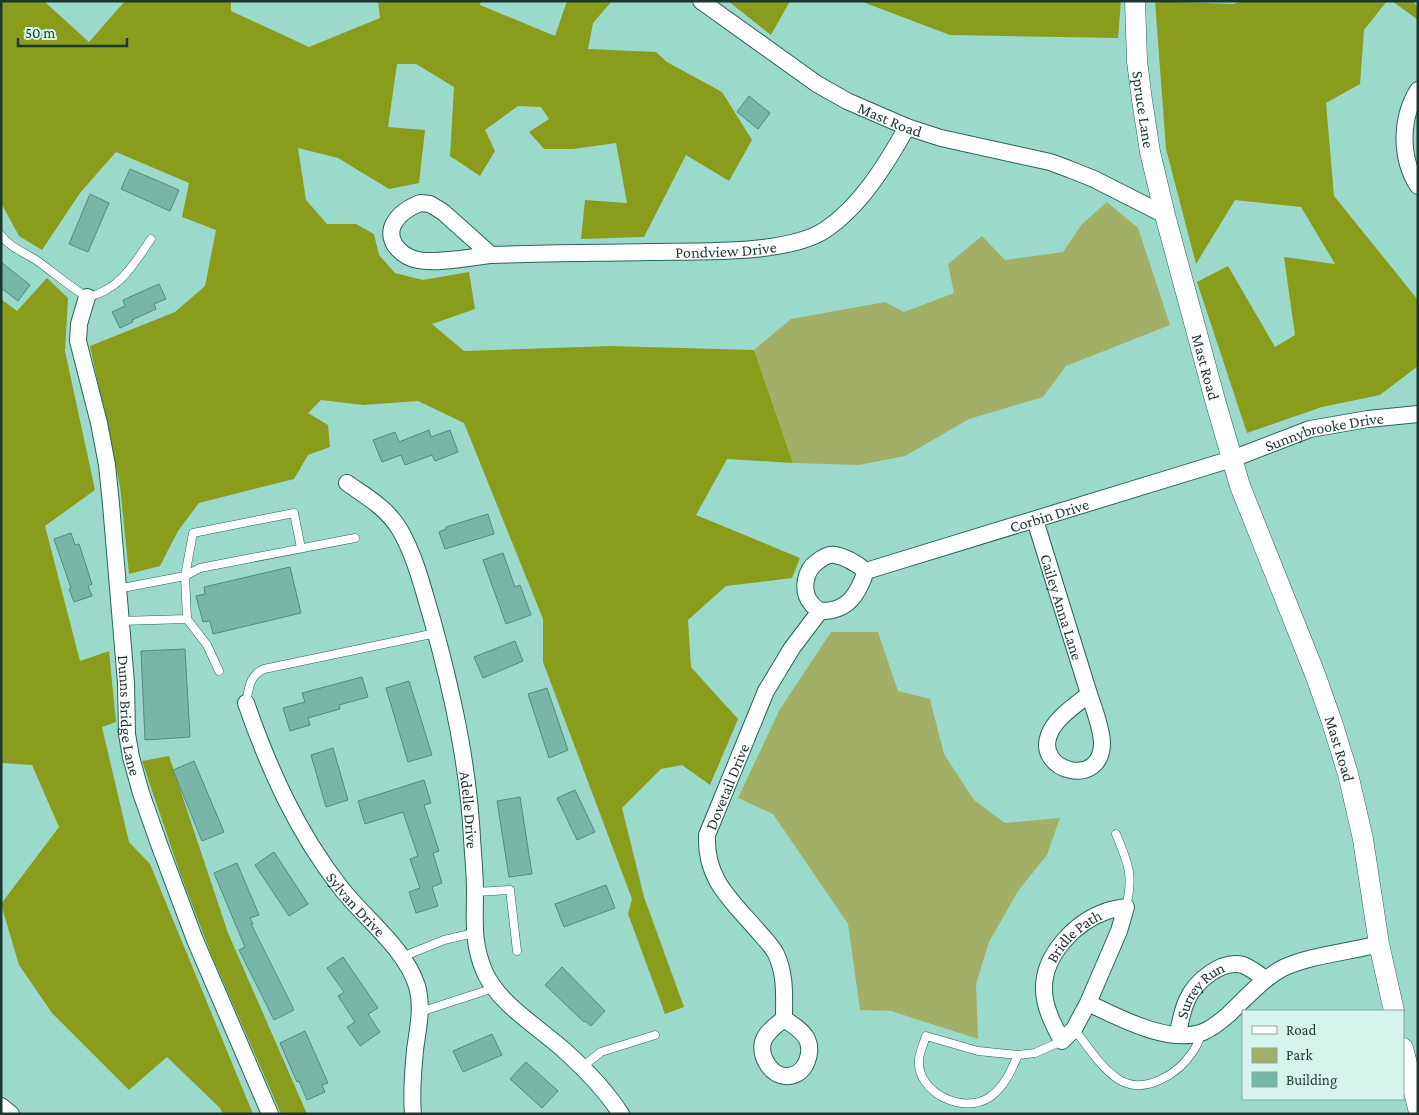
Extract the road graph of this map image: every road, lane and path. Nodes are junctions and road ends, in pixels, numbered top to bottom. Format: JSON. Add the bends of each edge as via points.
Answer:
{"nodes":[{"id":1,"x":701,"y":1,"type":"edge"},
{"id":2,"x":1135,"y":1,"type":"edge"},
{"id":3,"x":1418,"y":90,"type":"edge"},
{"id":4,"x":907,"y":126,"type":"junction"},
{"id":5,"x":1418,"y":186,"type":"edge"},
{"id":6,"x":1165,"y":214,"type":"junction"},
{"id":7,"x":1,"y":235,"type":"edge"},
{"id":8,"x":151,"y":239,"type":"dead end"},
{"id":9,"x":491,"y":255,"type":"junction"},
{"id":10,"x":87,"y":296,"type":"junction"},
{"id":11,"x":1418,"y":414,"type":"edge"},
{"id":12,"x":1232,"y":459,"type":"junction"},
{"id":13,"x":347,"y":484,"type":"dead end"},
{"id":14,"x":1035,"y":520,"type":"junction"},
{"id":15,"x":354,"y":538,"type":"dead end"},
{"id":16,"x":301,"y":548,"type":"junction"},
{"id":17,"x":866,"y":570,"type":"junction"},
{"id":18,"x":185,"y":576,"type":"junction"},
{"id":19,"x":118,"y":589,"type":"junction"},
{"id":20,"x":820,"y":611,"type":"junction"},
{"id":21,"x":188,"y":619,"type":"junction"},
{"id":22,"x":120,"y":621,"type":"junction"},
{"id":23,"x":436,"y":634,"type":"junction"},
{"id":24,"x":219,"y":671,"type":"dead end"},
{"id":25,"x":1089,"y":694,"type":"junction"},
{"id":26,"x":246,"y":703,"type":"joint"},
{"id":27,"x":1116,"y":834,"type":"dead end"},
{"id":28,"x":475,"y":892,"type":"junction"},
{"id":29,"x":1126,"y":907,"type":"junction"},
{"id":30,"x":474,"y":933,"type":"junction"},
{"id":31,"x":1379,"y":944,"type":"junction"},
{"id":32,"x":517,"y":951,"type":"dead end"},
{"id":33,"x":402,"y":957,"type":"junction"},
{"id":34,"x":1266,"y":979,"type":"junction"},
{"id":35,"x":494,"y":988,"type":"junction"},
{"id":36,"x":1088,"y":1003,"type":"junction"},
{"id":37,"x":1242,"y":1008,"type":"edge"},
{"id":38,"x":1394,"y":1010,"type":"edge"},
{"id":39,"x":420,"y":1012,"type":"junction"},
{"id":40,"x":784,"y":1019,"type":"dead end"},
{"id":41,"x":1074,"y":1029,"type":"junction"},
{"id":42,"x":1202,"y":1032,"type":"junction"},
{"id":43,"x":1178,"y":1034,"type":"junction"},
{"id":44,"x":655,"y":1035,"type":"dead end"},
{"id":45,"x":1062,"y":1041,"type":"junction"},
{"id":46,"x":1404,"y":1052,"type":"edge"},
{"id":47,"x":1018,"y":1055,"type":"junction"},
{"id":48,"x":582,"y":1067,"type":"junction"},
{"id":49,"x":1,"y":1106,"type":"edge"},
{"id":50,"x":1418,"y":1108,"type":"edge"},
{"id":51,"x":11,"y":1114,"type":"edge"},
{"id":52,"x":270,"y":1114,"type":"edge"},
{"id":53,"x":413,"y":1114,"type":"edge"},
{"id":54,"x":621,"y":1114,"type":"edge"}],
"edges":[{"from":1,"to":4,"type":"street","name":"Mast Road","via":[[817,84],[847,101]]},
{"from":2,"to":6,"type":"street","name":"Spruce Lane","via":[[1142,100]]},
{"from":3,"to":5,"type":"street","via":[[1409,108],[1404,138],[1409,167]]},
{"from":4,"to":6,"type":"street","name":"Mast Road","via":[[950,140],[1050,162],[1094,179]]},
{"from":4,"to":9,"type":"street","name":"Pondview Drive","via":[[857,202],[826,229],[807,240],[755,248]]},
{"from":6,"to":12,"type":"street","name":"Mast Road"},
{"from":7,"to":10,"type":"lane","via":[[13,248]]},
{"from":8,"to":10,"type":"lane","via":[[118,282],[99,294]]},
{"from":9,"to":9,"type":"street","name":"Pondview Drive","via":[[418,260],[406,256],[396,247],[391,236],[393,226],[407,208],[420,203],[430,204]]},
{"from":10,"to":19,"type":"street","name":"Dunns Bridge Lane","via":[[78,341],[106,465]]},
{"from":11,"to":12,"type":"street","name":"Sunnybrooke Drive","via":[[1310,429]]},
{"from":12,"to":14,"type":"street","name":"Corbin Drive"},
{"from":12,"to":31,"type":"street","name":"Mast Road","via":[[1318,682],[1348,774],[1363,839]]},
{"from":13,"to":23,"type":"street","name":"Adelle Drive","via":[[377,503],[399,529],[420,578]]},
{"from":14,"to":17,"type":"street","name":"Corbin Drive"},
{"from":14,"to":25,"type":"street","name":"Cailey Anna Lane"},
{"from":15,"to":16,"type":"lane"},
{"from":16,"to":18,"type":"lane","via":[[200,568]]},
{"from":16,"to":18,"type":"lane","via":[[294,513],[193,533]]},
{"from":17,"to":20,"type":"street","via":[[860,588],[850,601],[831,612]]},
{"from":17,"to":20,"type":"street","via":[[847,558],[833,555],[811,566],[806,576],[806,590],[810,602]]},
{"from":18,"to":19,"type":"lane"},
{"from":18,"to":21,"type":"lane"},
{"from":19,"to":22,"type":"street","name":"Dunns Bridge Lane"},
{"from":20,"to":40,"type":"street","name":"Dovetail Drive","via":[[792,648],[766,691],[707,834],[706,852],[720,886],[776,954],[784,982]]},
{"from":21,"to":22,"type":"lane"},
{"from":21,"to":24,"type":"lane","via":[[207,645]]},
{"from":22,"to":52,"type":"street","name":"Dunns Bridge Lane","via":[[127,734],[142,793],[195,940]]},
{"from":23,"to":26,"type":"lane","via":[[264,669],[256,672],[252,679]]},
{"from":23,"to":28,"type":"street","name":"Adelle Drive","via":[[451,687],[463,753]]},
{"from":25,"to":25,"type":"street","name":"Cailey Anna Lane","via":[[1060,719],[1046,746],[1060,766],[1070,772],[1092,766],[1102,744]]},
{"from":26,"to":33,"type":"street","name":"Sylvan Drive","via":[[278,784],[318,857]]},
{"from":27,"to":29,"type":"lane","via":[[1130,870]]},
{"from":28,"to":30,"type":"street","name":"Adelle Drive"},
{"from":28,"to":32,"type":"lane","via":[[510,890]]},
{"from":29,"to":36,"type":"street","name":"Bridle Path"},
{"from":29,"to":45,"type":"street","name":"Bridle Path","via":[[1107,911],[1074,930],[1052,958],[1044,991]]},
{"from":30,"to":33,"type":"lane","via":[[444,940]]},
{"from":30,"to":35,"type":"street","name":"Adelle Drive","via":[[479,955]]},
{"from":31,"to":34,"type":"street","via":[[1298,962]]},
{"from":31,"to":38,"type":"street","name":"Mast Road"},
{"from":33,"to":39,"type":"street","name":"Sylvan Drive","via":[[411,970],[420,999]]},
{"from":34,"to":37,"type":"street"},
{"from":34,"to":43,"type":"street","name":"Surrey Run","via":[[1242,965],[1216,969],[1188,998]]},
{"from":35,"to":39,"type":"lane"},
{"from":35,"to":48,"type":"street","name":"Adelle Drive"},
{"from":36,"to":41,"type":"street","name":"Bridle Path"},
{"from":36,"to":43,"type":"street","via":[[1142,1027]]},
{"from":37,"to":42,"type":"street"},
{"from":39,"to":53,"type":"street","name":"Sylvan Drive","via":[[414,1058]]},
{"from":41,"to":42,"type":"lane","via":[[1116,1078],[1126,1084],[1137,1085],[1162,1078],[1182,1064],[1194,1051]]},
{"from":41,"to":45,"type":"street","name":"Bridle Path"},
{"from":42,"to":43,"type":"street"},
{"from":44,"to":48,"type":"lane","via":[[601,1052]]},
{"from":45,"to":47,"type":"lane","via":[[1035,1053]]},
{"from":46,"to":50,"type":"street"},
{"from":47,"to":47,"type":"lane","via":[[978,1051],[926,1036],[919,1059],[921,1071],[935,1093],[947,1100],[965,1103],[989,1098],[999,1089]]},
{"from":48,"to":54,"type":"street","name":"Adelle Drive"},
{"from":49,"to":51,"type":"street"}]}
